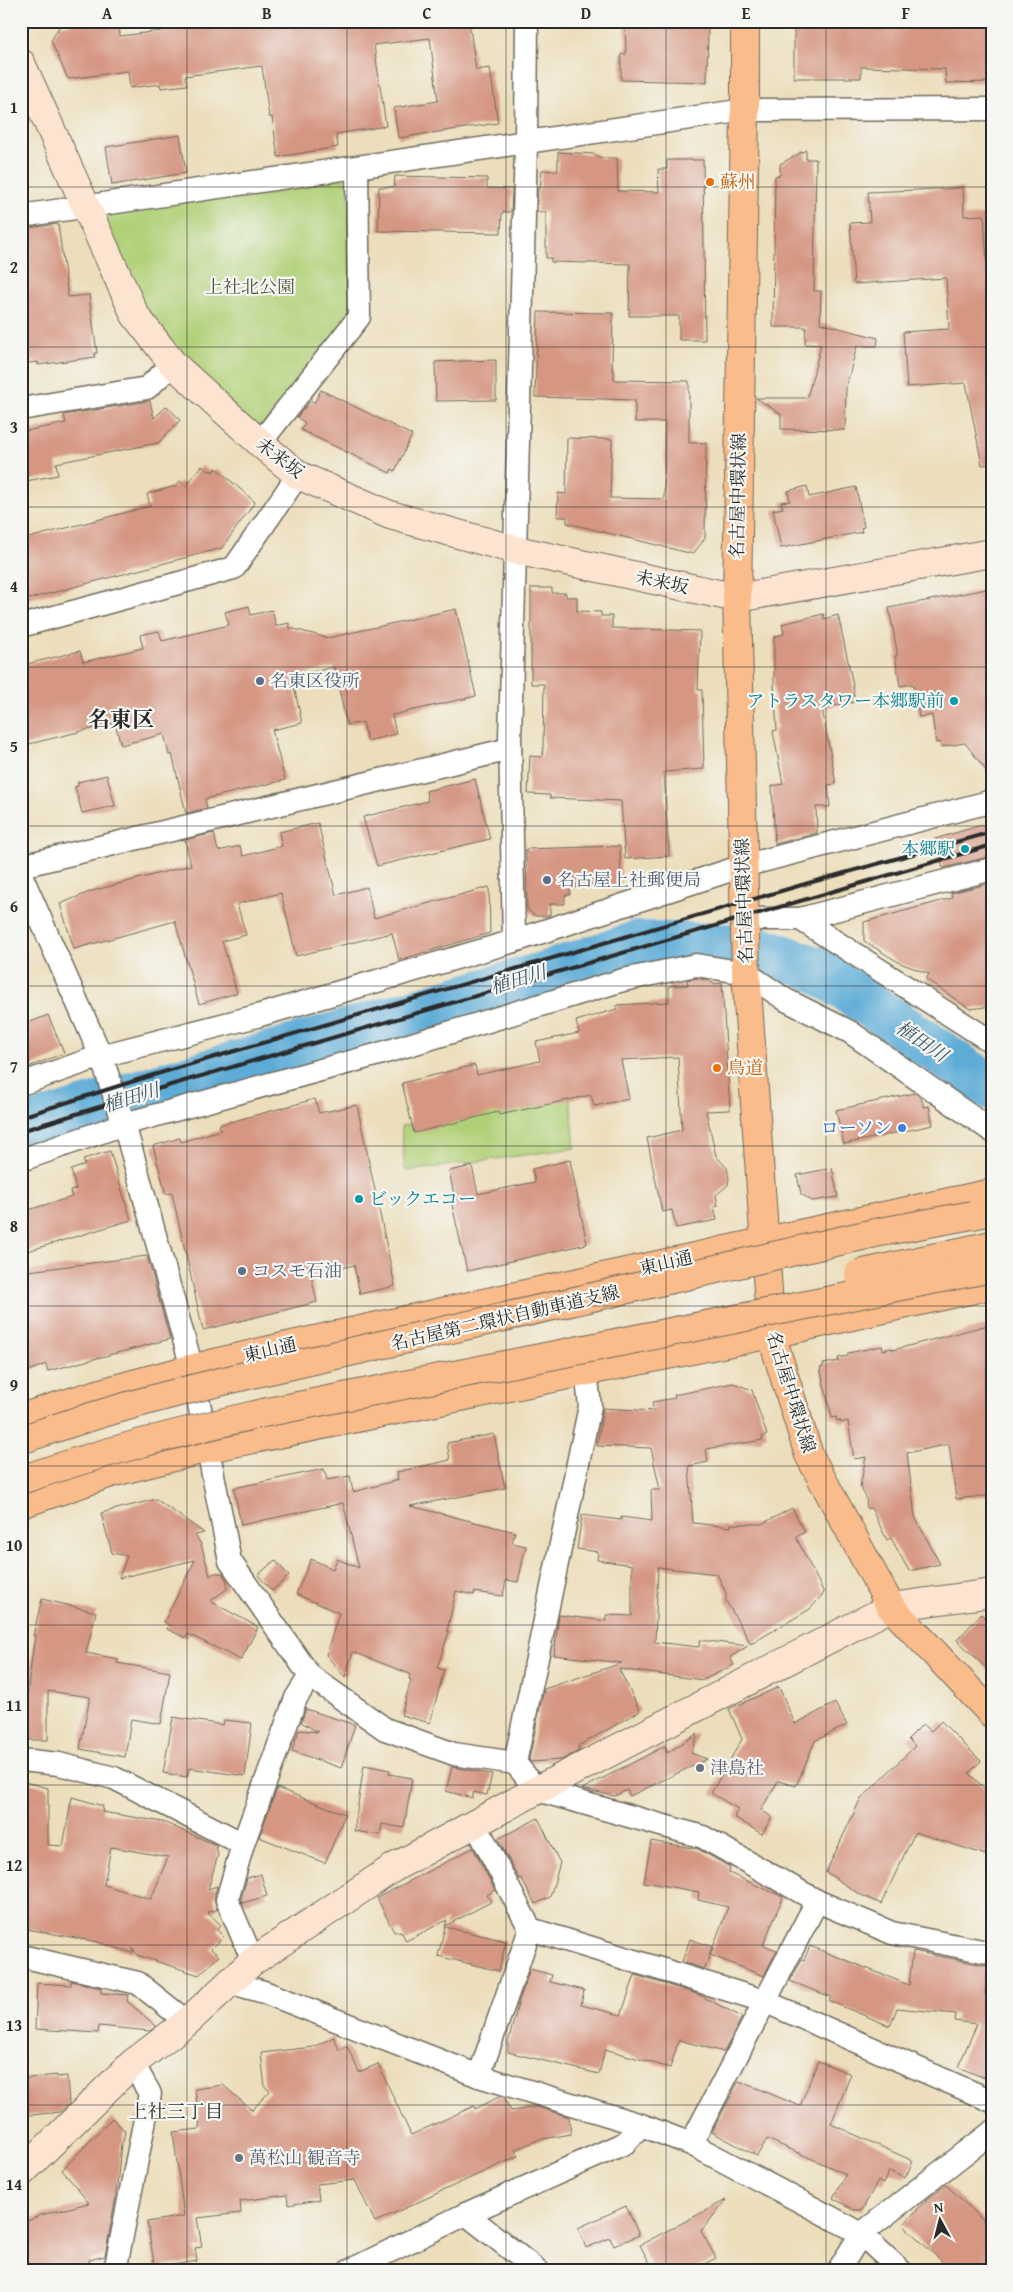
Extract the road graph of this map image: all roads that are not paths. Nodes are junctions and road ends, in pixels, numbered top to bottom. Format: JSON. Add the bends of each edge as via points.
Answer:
{"nodes":[{"id":1,"x":527,"y":21,"type":"edge"},
{"id":2,"x":745,"y":21,"type":"edge"},
{"id":3,"x":21,"y":63,"type":"edge"},
{"id":4,"x":992,"y":109,"type":"edge"},
{"id":5,"x":745,"y":110,"type":"junction"},
{"id":6,"x":526,"y":143,"type":"junction"},
{"id":7,"x":357,"y":168,"type":"junction"},
{"id":8,"x":86,"y":207,"type":"junction"},
{"id":9,"x":21,"y":216,"type":"edge"},
{"id":10,"x":173,"y":364,"type":"junction"},
{"id":11,"x":21,"y":409,"type":"edge"},
{"id":12,"x":260,"y":443,"type":"junction"},
{"id":13,"x":298,"y":475,"type":"junction"},
{"id":14,"x":516,"y":550,"type":"junction"},
{"id":15,"x":992,"y":553,"type":"edge"},
{"id":16,"x":736,"y":598,"type":"junction"},
{"id":17,"x":21,"y":626,"type":"edge"},
{"id":18,"x":510,"y":750,"type":"junction"},
{"id":19,"x":992,"y":799,"type":"edge"},
{"id":20,"x":21,"y":866,"type":"edge"},
{"id":21,"x":743,"y":866,"type":"junction"},
{"id":22,"x":992,"y":869,"type":"edge"},
{"id":23,"x":21,"y":875,"type":"edge"},
{"id":24,"x":800,"y":919,"type":"junction"},
{"id":25,"x":514,"y":941,"type":"junction"},
{"id":26,"x":745,"y":945,"type":"junction"},
{"id":27,"x":992,"y":1042,"type":"edge"},
{"id":28,"x":101,"y":1056,"type":"junction"},
{"id":29,"x":21,"y":1084,"type":"edge"},
{"id":30,"x":123,"y":1119,"type":"junction"},
{"id":31,"x":992,"y":1132,"type":"edge"},
{"id":32,"x":21,"y":1160,"type":"edge"},
{"id":33,"x":992,"y":1193,"type":"edge"},
{"id":34,"x":985,"y":1212,"type":"edge"},
{"id":35,"x":766,"y":1240,"type":"junction"},
{"id":36,"x":992,"y":1245,"type":"edge"},
{"id":37,"x":992,"y":1268,"type":"edge"},
{"id":38,"x":992,"y":1285,"type":"edge"},
{"id":39,"x":771,"y":1334,"type":"junction"},
{"id":40,"x":560,"y":1352,"type":"junction"},
{"id":41,"x":192,"y":1368,"type":"junction"},
{"id":42,"x":586,"y":1371,"type":"junction"},
{"id":43,"x":21,"y":1418,"type":"edge"},
{"id":44,"x":21,"y":1440,"type":"edge"},
{"id":45,"x":209,"y":1448,"type":"junction"},
{"id":46,"x":21,"y":1480,"type":"edge"},
{"id":47,"x":21,"y":1504,"type":"edge"},
{"id":48,"x":992,"y":1594,"type":"edge"},
{"id":49,"x":891,"y":1607,"type":"junction"},
{"id":50,"x":310,"y":1676,"type":"junction"},
{"id":51,"x":992,"y":1714,"type":"edge"},
{"id":52,"x":21,"y":1760,"type":"edge"},
{"id":53,"x":515,"y":1763,"type":"junction"},
{"id":54,"x":537,"y":1790,"type":"junction"},
{"id":55,"x":475,"y":1823,"type":"junction"},
{"id":56,"x":243,"y":1844,"type":"junction"},
{"id":57,"x":817,"y":1901,"type":"junction"},
{"id":58,"x":530,"y":1928,"type":"junction"},
{"id":59,"x":992,"y":1953,"type":"edge"},
{"id":60,"x":21,"y":1956,"type":"edge"},
{"id":61,"x":253,"y":1961,"type":"junction"},
{"id":62,"x":228,"y":1982,"type":"junction"},
{"id":63,"x":764,"y":2001,"type":"junction"},
{"id":64,"x":187,"y":2022,"type":"junction"},
{"id":65,"x":133,"y":2063,"type":"junction"},
{"id":66,"x":479,"y":2076,"type":"junction"},
{"id":67,"x":992,"y":2101,"type":"edge"},
{"id":68,"x":641,"y":2125,"type":"junction"},
{"id":69,"x":992,"y":2132,"type":"edge"},
{"id":70,"x":691,"y":2144,"type":"junction"},
{"id":71,"x":21,"y":2173,"type":"edge"},
{"id":72,"x":466,"y":2214,"type":"junction"},
{"id":73,"x":861,"y":2234,"type":"junction"},
{"id":74,"x":115,"y":2271,"type":"edge"},
{"id":75,"x":349,"y":2271,"type":"edge"},
{"id":76,"x":538,"y":2271,"type":"edge"},
{"id":77,"x":838,"y":2271,"type":"edge"},
{"id":78,"x":901,"y":2271,"type":"edge"}],
"edges":[{"from":1,"to":6,"type":"street"},
{"from":2,"to":5,"type":"main road","name":"名古屋中環状線"},
{"from":3,"to":8,"type":"street","name":"未来坂"},
{"from":4,"to":5,"type":"street"},
{"from":5,"to":6,"type":"street"},
{"from":5,"to":16,"type":"main road","name":"名古屋中環状線"},
{"from":6,"to":7,"type":"street"},
{"from":6,"to":14,"type":"street"},
{"from":7,"to":8,"type":"street"},
{"from":7,"to":12,"type":"street","via":[[359,317]]},
{"from":8,"to":9,"type":"street"},
{"from":8,"to":10,"type":"street","name":"未来坂","via":[[135,315]]},
{"from":10,"to":11,"type":"street","via":[[147,388]]},
{"from":10,"to":12,"type":"street","name":"未来坂"},
{"from":12,"to":13,"type":"street","name":"未来坂"},
{"from":13,"to":14,"type":"street","name":"未来坂","via":[[390,515]]},
{"from":13,"to":17,"type":"street","via":[[234,568]]},
{"from":14,"to":16,"type":"street","name":"未来坂"},
{"from":14,"to":18,"type":"street"},
{"from":15,"to":16,"type":"street"},
{"from":16,"to":21,"type":"main road","name":"名古屋中環状線"},
{"from":18,"to":20,"type":"street"},
{"from":18,"to":25,"type":"street"},
{"from":19,"to":21,"type":"street"},
{"from":21,"to":25,"type":"street"},
{"from":21,"to":26,"type":"main road","name":"名古屋中環状線"},
{"from":22,"to":24,"type":"street"},
{"from":23,"to":28,"type":"street"},
{"from":24,"to":26,"type":"street"},
{"from":24,"to":27,"type":"street"},
{"from":25,"to":28,"type":"street","via":[[257,1016]]},
{"from":26,"to":30,"type":"street","via":[[696,965],[623,980],[380,1054]]},
{"from":26,"to":31,"type":"street","via":[[786,1000],[850,1032]]},
{"from":26,"to":35,"type":"main road","name":"名古屋中環状線"},
{"from":28,"to":29,"type":"street"},
{"from":28,"to":30,"type":"street"},
{"from":30,"to":32,"type":"street"},
{"from":30,"to":41,"type":"street"},
{"from":33,"to":35,"type":"main road","name":"東山通"},
{"from":34,"to":44,"type":"main road","name":"名古屋第二環状自動車道支線","bridge":true,"via":[[875,1233],[248,1375],[158,1397]]},
{"from":35,"to":39,"type":"main road","name":"名古屋中環状線"},
{"from":35,"to":41,"type":"main road","name":"東山通"},
{"from":36,"to":40,"type":"main road","bridge":true,"via":[[835,1280]]},
{"from":37,"to":40,"type":"main road","bridge":true},
{"from":38,"to":39,"type":"main road"},
{"from":39,"to":42,"type":"main road"},
{"from":39,"to":49,"type":"main road","name":"名古屋中環状線","via":[[809,1455]]},
{"from":40,"to":46,"type":"main road","bridge":true,"via":[[169,1434]]},
{"from":41,"to":43,"type":"main road","name":"東山通","via":[[63,1403]]},
{"from":41,"to":45,"type":"street"},
{"from":42,"to":45,"type":"main road"},
{"from":42,"to":53,"type":"street","via":[[590,1406]]},
{"from":45,"to":47,"type":"main road","via":[[111,1473]]},
{"from":45,"to":50,"type":"street","via":[[230,1561]]},
{"from":48,"to":49,"type":"street"},
{"from":49,"to":51,"type":"main road","name":"名古屋中環状線"},
{"from":49,"to":54,"type":"street"},
{"from":50,"to":53,"type":"street","via":[[385,1729],[454,1754]]},
{"from":50,"to":56,"type":"street","via":[[296,1698]]},
{"from":52,"to":56,"type":"street","via":[[60,1764],[114,1778]]},
{"from":53,"to":54,"type":"street"},
{"from":54,"to":55,"type":"street"},
{"from":54,"to":57,"type":"street","via":[[703,1836]]},
{"from":55,"to":58,"type":"street"},
{"from":55,"to":61,"type":"street","via":[[393,1868]]},
{"from":56,"to":61,"type":"street","via":[[227,1900]]},
{"from":57,"to":59,"type":"street","via":[[892,1933]]},
{"from":57,"to":63,"type":"street"},
{"from":58,"to":63,"type":"street"},
{"from":58,"to":66,"type":"street"},
{"from":60,"to":64,"type":"street","via":[[138,1983]]},
{"from":61,"to":62,"type":"street"},
{"from":62,"to":64,"type":"street"},
{"from":62,"to":66,"type":"street","via":[[264,1992]]},
{"from":63,"to":67,"type":"street"},
{"from":63,"to":70,"type":"street"},
{"from":64,"to":65,"type":"street"},
{"from":65,"to":71,"type":"street"},
{"from":65,"to":74,"type":"street","via":[[150,2094]]},
{"from":66,"to":68,"type":"street"},
{"from":68,"to":70,"type":"street"},
{"from":68,"to":72,"type":"street","via":[[624,2143]]},
{"from":69,"to":73,"type":"street"},
{"from":70,"to":73,"type":"street"},
{"from":72,"to":75,"type":"street"},
{"from":72,"to":76,"type":"street"},
{"from":73,"to":77,"type":"street"},
{"from":73,"to":78,"type":"street"}]}
